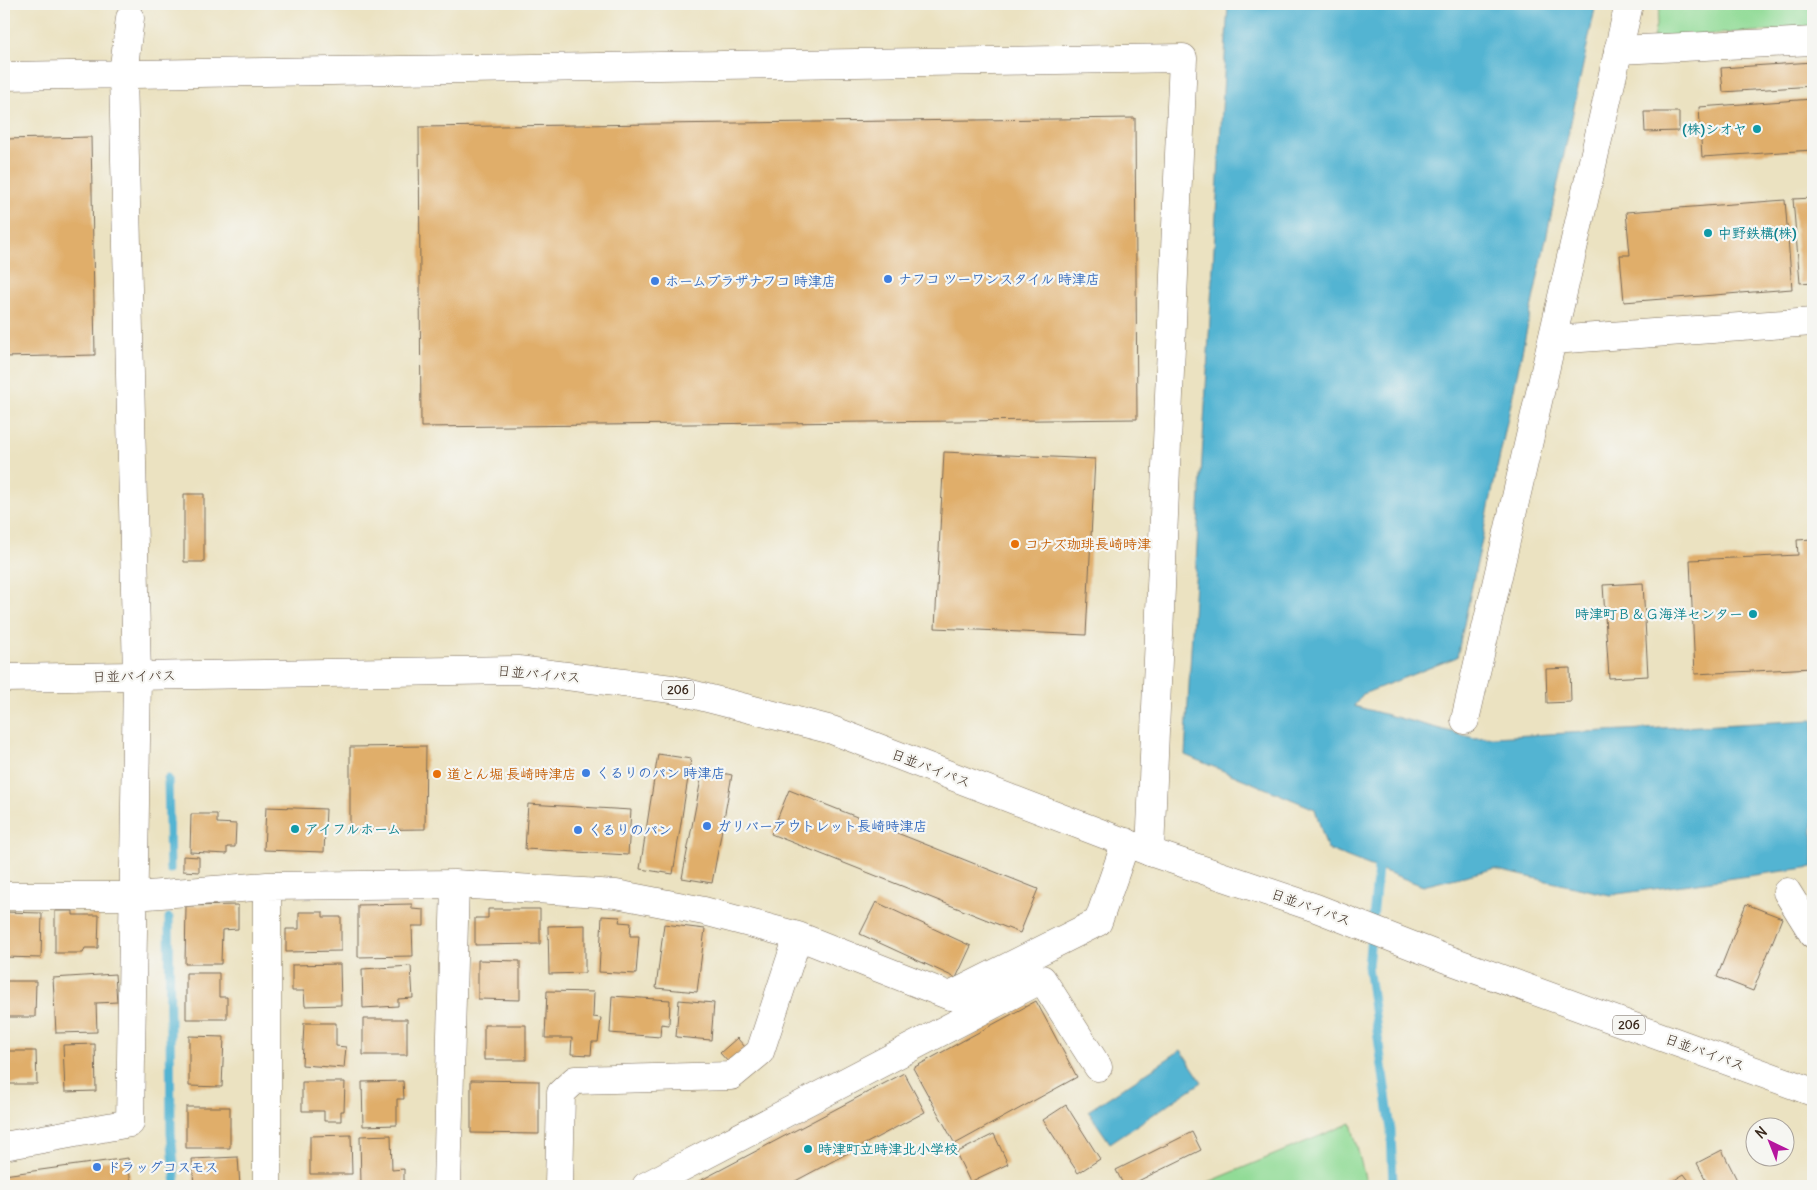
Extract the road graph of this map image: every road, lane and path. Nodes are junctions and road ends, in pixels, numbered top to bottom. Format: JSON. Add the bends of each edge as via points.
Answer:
{"nodes":[{"id":1,"x":1629,"y":4,"type":"edge"},
{"id":2,"x":130,"y":18,"type":"dead end"},
{"id":3,"x":1813,"y":41,"type":"edge"},
{"id":4,"x":1618,"y":50,"type":"junction"},
{"id":5,"x":123,"y":74,"type":"junction"},
{"id":6,"x":4,"y":76,"type":"edge"},
{"id":7,"x":1813,"y":322,"type":"edge"},
{"id":8,"x":1552,"y":340,"type":"junction"},
{"id":9,"x":137,"y":676,"type":"junction"},
{"id":10,"x":4,"y":678,"type":"edge"},
{"id":11,"x":1465,"y":720,"type":"dead end"},
{"id":12,"x":1138,"y":847,"type":"junction"},
{"id":13,"x":455,"y":884,"type":"junction"},
{"id":14,"x":267,"y":886,"type":"junction"},
{"id":15,"x":1787,"y":892,"type":"dead end"},
{"id":16,"x":4,"y":896,"type":"edge"},
{"id":17,"x":134,"y":896,"type":"junction"},
{"id":18,"x":1813,"y":934,"type":"edge"},
{"id":19,"x":798,"y":936,"type":"junction"},
{"id":20,"x":1098,"y":1067,"type":"dead end"},
{"id":21,"x":1813,"y":1092,"type":"edge"},
{"id":22,"x":4,"y":1146,"type":"edge"},
{"id":23,"x":267,"y":1186,"type":"edge"},
{"id":24,"x":447,"y":1186,"type":"edge"},
{"id":25,"x":559,"y":1186,"type":"edge"},
{"id":26,"x":646,"y":1186,"type":"edge"}],
"edges":[{"from":1,"to":4,"type":"main road"},
{"from":2,"to":5,"type":"main road"},
{"from":3,"to":4,"type":"main road"},
{"from":4,"to":8,"type":"main road"},
{"from":5,"to":6,"type":"main road"},
{"from":5,"to":9,"type":"main road"},
{"from":5,"to":12,"type":"main road","via":[[1183,58]]},
{"from":7,"to":8,"type":"main road"},
{"from":8,"to":11,"type":"main road"},
{"from":9,"to":10,"type":"main road","name":"日並バイパス","number":"206"},
{"from":9,"to":12,"type":"main road","name":"日並バイパス","number":"206","via":[[518,670],[672,689],[832,730]]},
{"from":9,"to":17,"type":"main road"},
{"from":12,"to":19,"type":"main road","via":[[1098,922],[950,996]]},
{"from":12,"to":21,"type":"main road","name":"日並バイパス","number":"206","via":[[1316,908]]},
{"from":13,"to":14,"type":"main road"},
{"from":13,"to":19,"type":"main road","via":[[616,894],[704,911]]},
{"from":13,"to":24,"type":"main road"},
{"from":14,"to":17,"type":"main road"},
{"from":14,"to":23,"type":"main road"},
{"from":15,"to":18,"type":"main road"},
{"from":16,"to":17,"type":"main road"},
{"from":17,"to":22,"type":"main road","via":[[130,1123]]},
{"from":19,"to":25,"type":"main road","via":[[760,1052],[730,1076],[575,1080],[561,1093]]},
{"from":20,"to":26,"type":"main road","via":[[1042,979]]}]}
